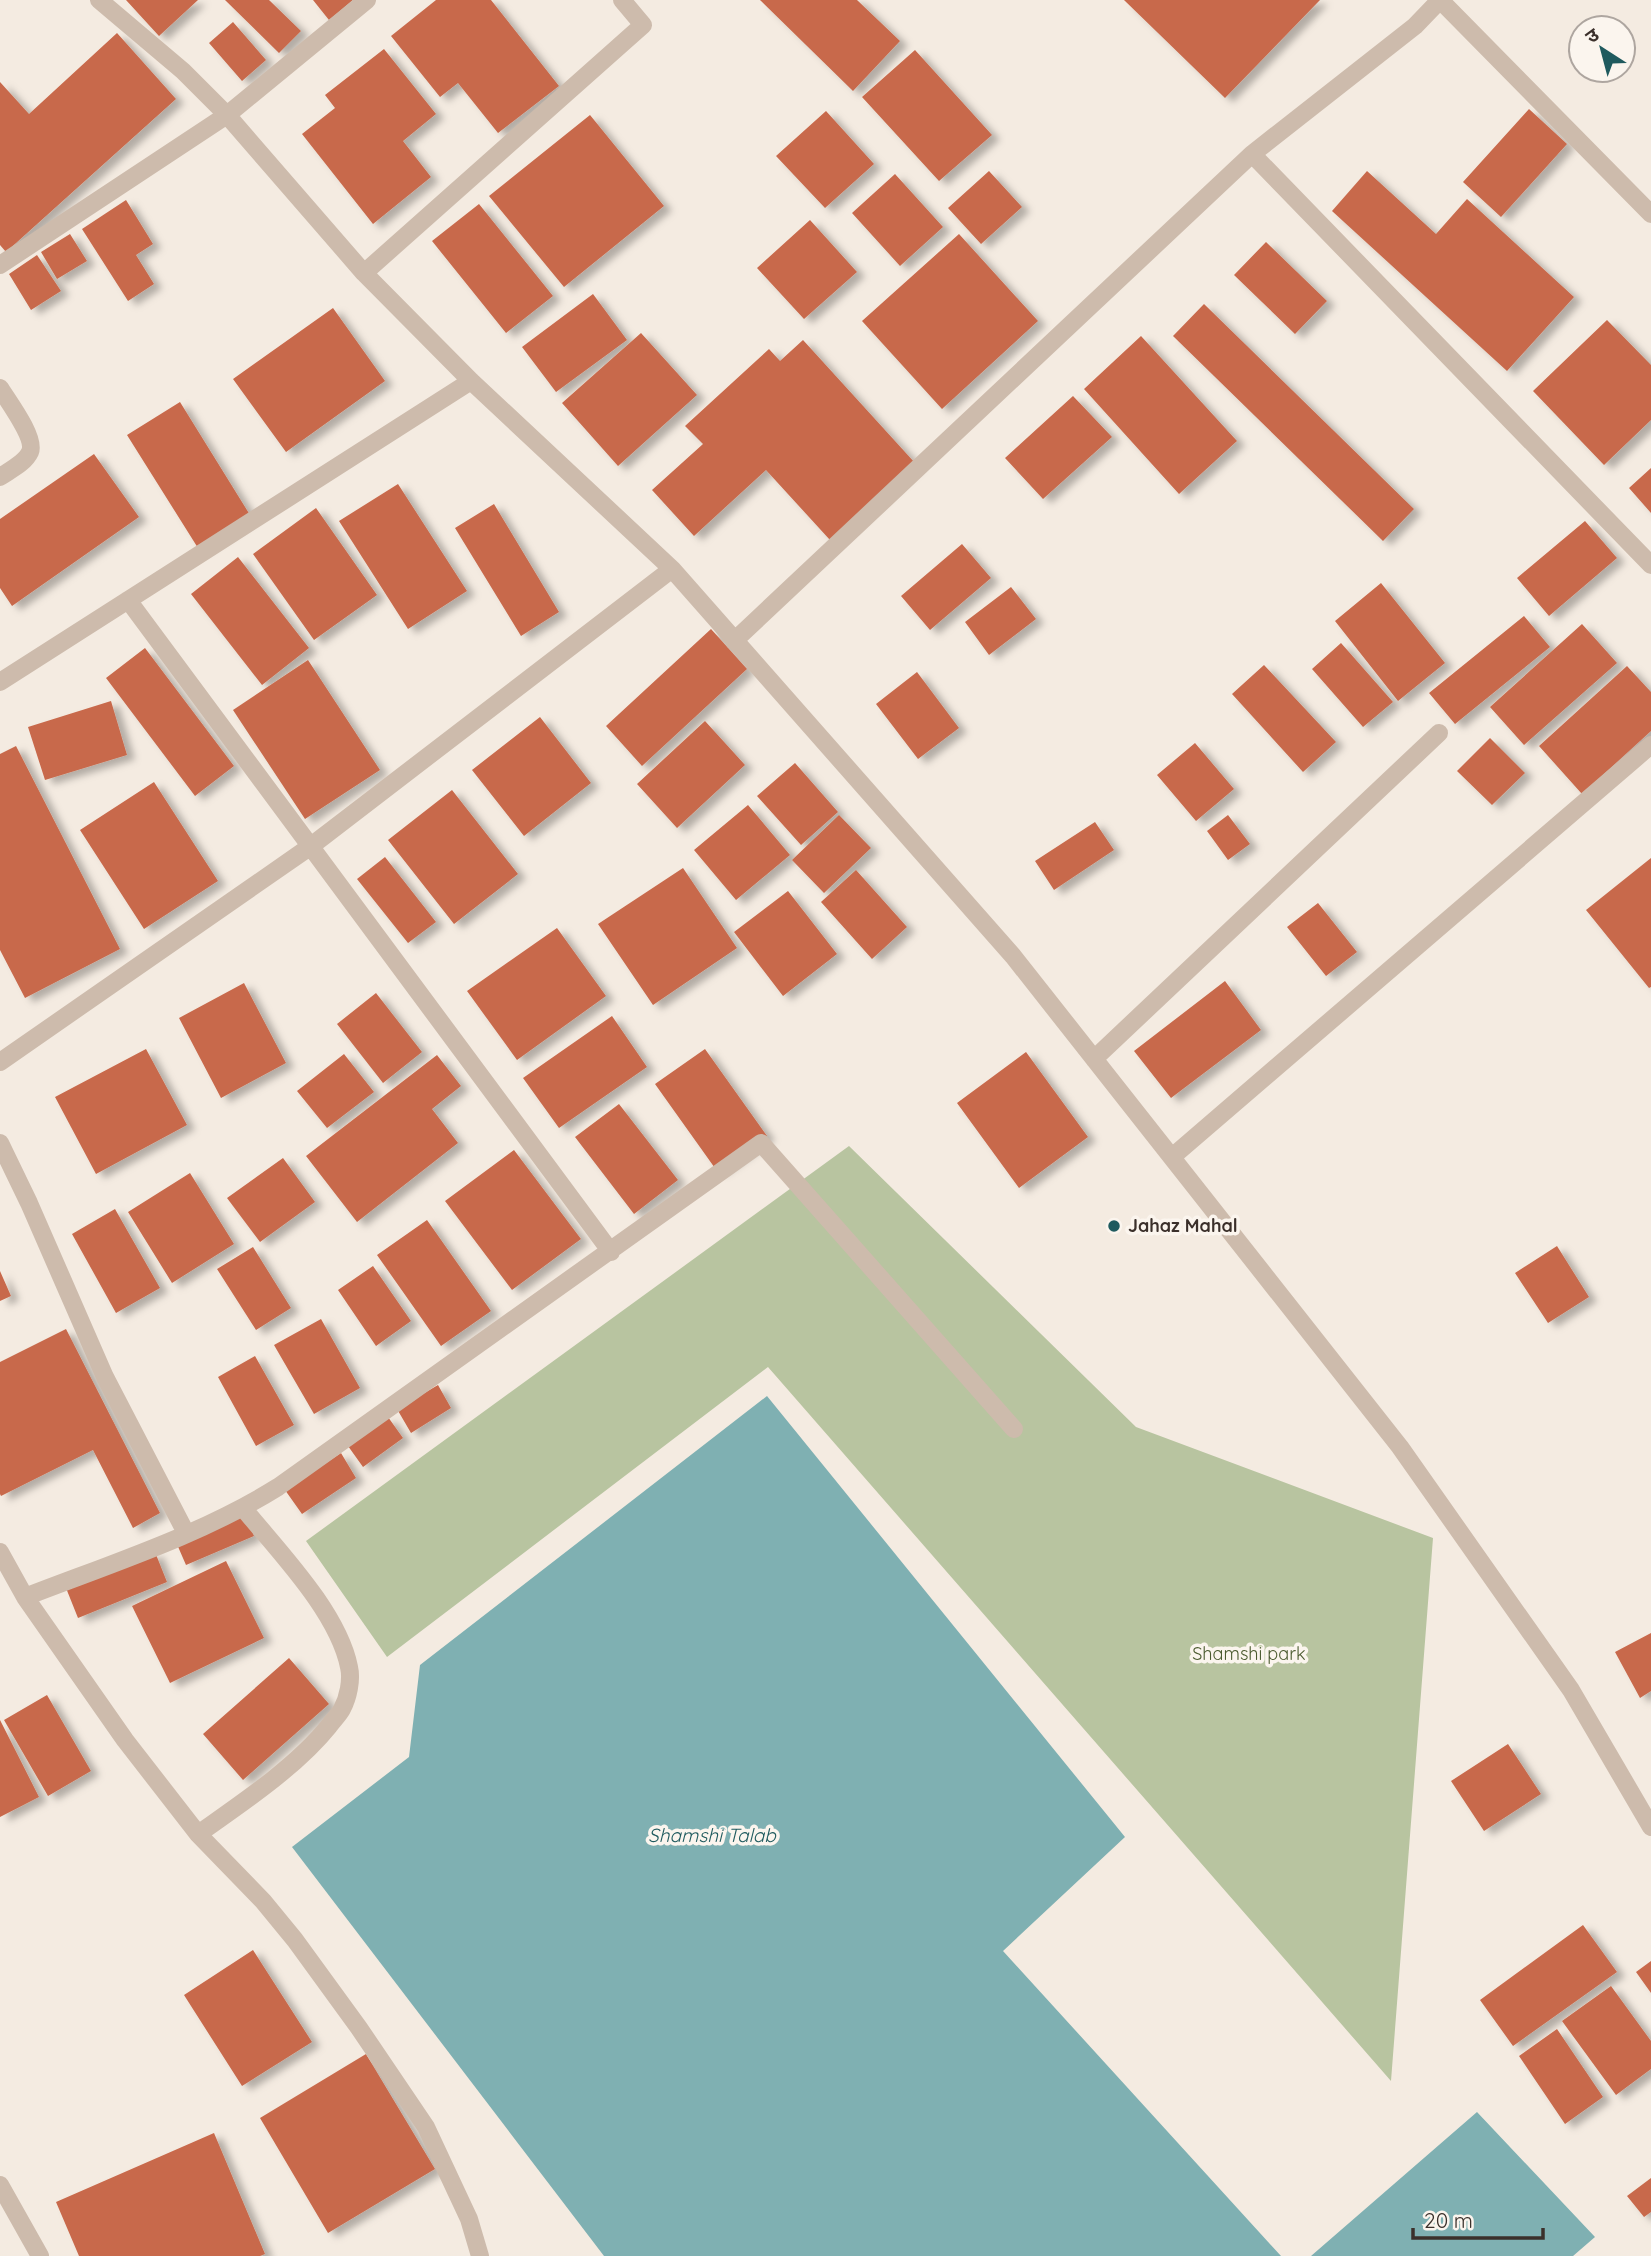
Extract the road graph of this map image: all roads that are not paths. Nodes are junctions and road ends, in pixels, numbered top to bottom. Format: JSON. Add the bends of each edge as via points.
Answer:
{"nodes":[{"id":1,"x":99,"y":0,"type":"edge"},
{"id":2,"x":367,"y":0,"type":"edge"},
{"id":3,"x":622,"y":0,"type":"edge"},
{"id":4,"x":1440,"y":0,"type":"edge"},
{"id":5,"x":227,"y":115,"type":"junction"},
{"id":6,"x":1252,"y":154,"type":"junction"},
{"id":7,"x":1651,"y":214,"type":"edge"},
{"id":8,"x":0,"y":264,"type":"edge"},
{"id":9,"x":364,"y":273,"type":"junction"},
{"id":10,"x":471,"y":381,"type":"junction"},
{"id":11,"x":0,"y":388,"type":"edge"},
{"id":12,"x":0,"y":477,"type":"edge"},
{"id":13,"x":1651,"y":565,"type":"edge"},
{"id":14,"x":672,"y":569,"type":"junction"},
{"id":15,"x":128,"y":600,"type":"junction"},
{"id":16,"x":734,"y":641,"type":"junction"},
{"id":17,"x":0,"y":682,"type":"edge"},
{"id":18,"x":1439,"y":733,"type":"dead end"},
{"id":19,"x":1651,"y":746,"type":"edge"},
{"id":20,"x":311,"y":846,"type":"junction"},
{"id":21,"x":1094,"y":1059,"type":"junction"},
{"id":22,"x":0,"y":1062,"type":"edge"},
{"id":23,"x":0,"y":1143,"type":"edge"},
{"id":24,"x":1172,"y":1157,"type":"junction"},
{"id":25,"x":611,"y":1252,"type":"junction"},
{"id":26,"x":1014,"y":1429,"type":"dead end"},
{"id":27,"x":244,"y":1509,"type":"junction"},
{"id":28,"x":186,"y":1534,"type":"junction"},
{"id":29,"x":0,"y":1552,"type":"edge"},
{"id":30,"x":25,"y":1597,"type":"junction"},
{"id":31,"x":1651,"y":1827,"type":"edge"},
{"id":32,"x":198,"y":1834,"type":"junction"},
{"id":33,"x":0,"y":2185,"type":"edge"},
{"id":34,"x":40,"y":2256,"type":"edge"},
{"id":35,"x":480,"y":2256,"type":"edge"}],
"edges":[{"from":1,"to":5,"type":"street"},
{"from":2,"to":5,"type":"street"},
{"from":3,"to":9,"type":"street","via":[[643,25]]},
{"from":4,"to":6,"type":"street","via":[[1415,26]]},
{"from":4,"to":7,"type":"street"},
{"from":5,"to":8,"type":"street"},
{"from":5,"to":9,"type":"street"},
{"from":6,"to":13,"type":"street"},
{"from":6,"to":16,"type":"street"},
{"from":9,"to":10,"type":"street"},
{"from":10,"to":14,"type":"street"},
{"from":10,"to":15,"type":"street"},
{"from":11,"to":12,"type":"street","via":[[32,440],[23,462]]},
{"from":14,"to":16,"type":"street"},
{"from":14,"to":20,"type":"street"},
{"from":15,"to":17,"type":"street"},
{"from":15,"to":20,"type":"street"},
{"from":16,"to":21,"type":"street","via":[[1013,956]]},
{"from":18,"to":21,"type":"street"},
{"from":19,"to":24,"type":"street"},
{"from":20,"to":22,"type":"street"},
{"from":20,"to":25,"type":"street"},
{"from":21,"to":24,"type":"street"},
{"from":23,"to":28,"type":"street","via":[[105,1377]]},
{"from":24,"to":31,"type":"street","via":[[1400,1447],[1571,1690]]},
{"from":25,"to":26,"type":"street","via":[[761,1143]]},
{"from":25,"to":27,"type":"street"},
{"from":27,"to":28,"type":"street"},
{"from":27,"to":32,"type":"street","via":[[312,1592],[350,1668],[349,1688],[342,1710],[314,1745]]},
{"from":28,"to":30,"type":"street"},
{"from":29,"to":30,"type":"street"},
{"from":30,"to":32,"type":"street","via":[[125,1740]]},
{"from":32,"to":35,"type":"street","via":[[295,1940],[426,2127],[469,2219]]},
{"from":33,"to":34,"type":"street"}]}
